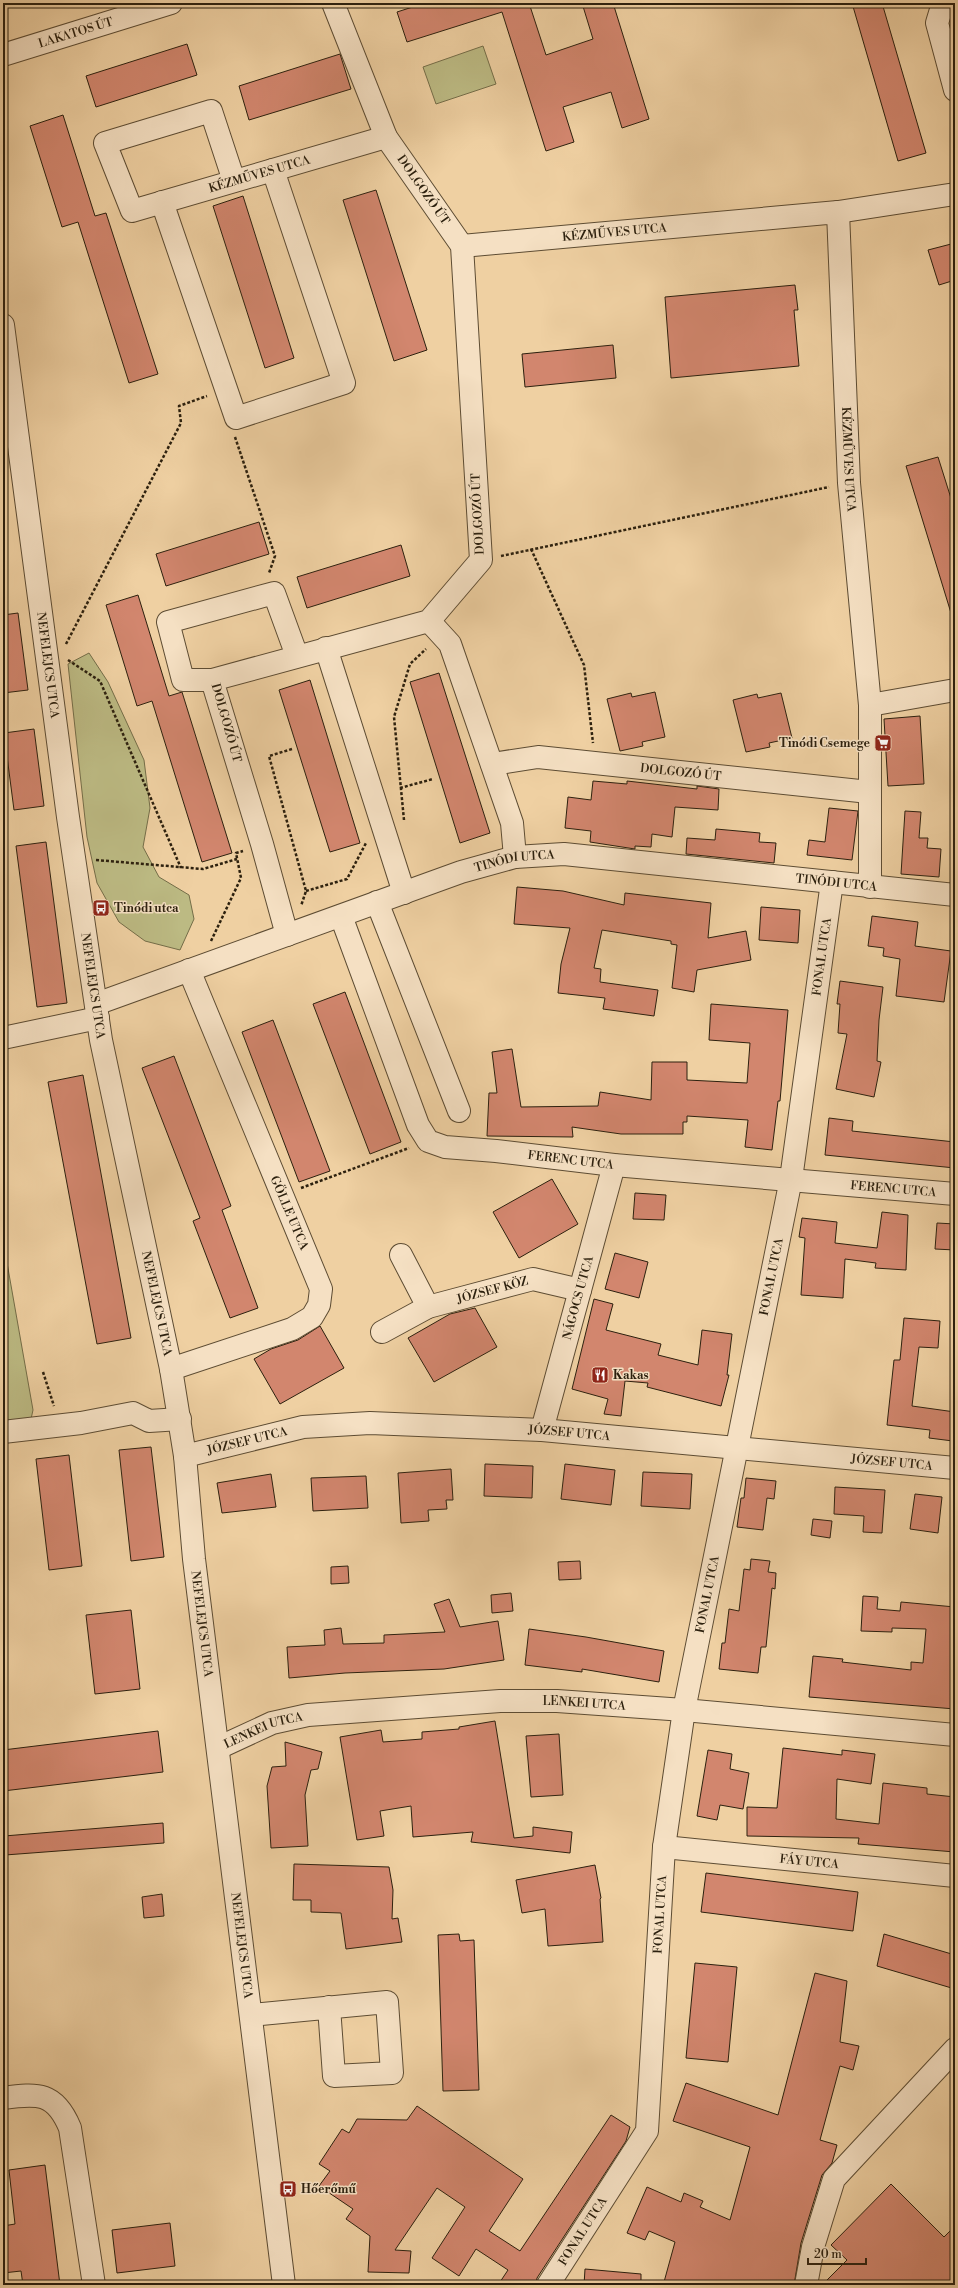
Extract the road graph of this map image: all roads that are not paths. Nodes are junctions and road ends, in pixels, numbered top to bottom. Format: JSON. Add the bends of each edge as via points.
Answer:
{"nodes":[{"id":1,"x":170,"y":3,"type":"edge"},
{"id":2,"x":333,"y":3,"type":"edge"},
{"id":3,"x":943,"y":3,"type":"edge"},
{"id":4,"x":3,"y":55,"type":"edge"},
{"id":5,"x":955,"y":90,"type":"edge"},
{"id":6,"x":386,"y":137,"type":"junction"},
{"id":7,"x":273,"y":170,"type":"junction"},
{"id":8,"x":234,"y":181,"type":"junction"},
{"id":9,"x":955,"y":194,"type":"edge"},
{"id":10,"x":162,"y":202,"type":"junction"},
{"id":11,"x":838,"y":212,"type":"junction"},
{"id":12,"x":462,"y":246,"type":"junction"},
{"id":13,"x":3,"y":325,"type":"edge"},
{"id":14,"x":429,"y":621,"type":"junction"},
{"id":15,"x":326,"y":648,"type":"junction"},
{"id":16,"x":297,"y":656,"type":"junction"},
{"id":17,"x":212,"y":680,"type":"junction"},
{"id":18,"x":955,"y":690,"type":"edge"},
{"id":19,"x":870,"y":705,"type":"junction"},
{"id":20,"x":492,"y":764,"type":"junction"},
{"id":21,"x":869,"y":792,"type":"junction"},
{"id":22,"x":515,"y":857,"type":"junction"},
{"id":23,"x":832,"y":882,"type":"junction"},
{"id":24,"x":870,"y":886,"type":"junction"},
{"id":25,"x":404,"y":893,"type":"junction"},
{"id":26,"x":955,"y":895,"type":"edge"},
{"id":27,"x":377,"y":902,"type":"junction"},
{"id":28,"x":341,"y":916,"type":"junction"},
{"id":29,"x":285,"y":929,"type":"junction"},
{"id":30,"x":189,"y":970,"type":"junction"},
{"id":31,"x":97,"y":1011,"type":"junction"},
{"id":32,"x":3,"y":1038,"type":"edge"},
{"id":33,"x":459,"y":1111,"type":"dead end"},
{"id":34,"x":614,"y":1165,"type":"junction"},
{"id":35,"x":792,"y":1179,"type":"junction"},
{"id":36,"x":955,"y":1194,"type":"edge"},
{"id":37,"x":401,"y":1255,"type":"dead end"},
{"id":38,"x":580,"y":1290,"type":"junction"},
{"id":39,"x":428,"y":1307,"type":"junction"},
{"id":40,"x":382,"y":1332,"type":"dead end"},
{"id":41,"x":171,"y":1369,"type":"junction"},
{"id":42,"x":180,"y":1419,"type":"junction"},
{"id":43,"x":542,"y":1430,"type":"junction"},
{"id":44,"x":3,"y":1432,"type":"edge"},
{"id":45,"x":736,"y":1448,"type":"junction"},
{"id":46,"x":184,"y":1456,"type":"junction"},
{"id":47,"x":955,"y":1468,"type":"edge"},
{"id":48,"x":684,"y":1710,"type":"junction"},
{"id":49,"x":955,"y":1735,"type":"edge"},
{"id":50,"x":218,"y":1748,"type":"junction"},
{"id":51,"x":664,"y":1847,"type":"junction"},
{"id":52,"x":955,"y":1876,"type":"edge"},
{"id":53,"x":328,"y":2007,"type":"dead end"},
{"id":54,"x":251,"y":2014,"type":"junction"},
{"id":55,"x":955,"y":2049,"type":"edge"},
{"id":56,"x":3,"y":2098,"type":"edge"},
{"id":57,"x":94,"y":2285,"type":"edge"},
{"id":58,"x":284,"y":2285,"type":"edge"},
{"id":59,"x":548,"y":2285,"type":"edge"},
{"id":60,"x":806,"y":2285,"type":"edge"}],
"edges":[{"from":1,"to":4,"type":"street","name":"LAKATOS ÚT"},
{"from":2,"to":6,"type":"street","name":"DOLGOZÓ ÚT"},
{"from":3,"to":5,"type":"street","via":[[937,23]]},
{"from":6,"to":7,"type":"street","name":"KÉZMŰVES UTCA"},
{"from":6,"to":12,"type":"street","name":"DOLGOZÓ ÚT"},
{"from":7,"to":8,"type":"street","name":"KÉZMŰVES UTCA"},
{"from":7,"to":10,"type":"street","via":[[344,383],[236,418]]},
{"from":8,"to":10,"type":"street","name":"KÉZMŰVES UTCA"},
{"from":8,"to":10,"type":"street","name":"KÉZMŰVES UTCA","via":[[211,111],[106,143],[132,211]]},
{"from":9,"to":11,"type":"street","name":"KÉZMŰVES UTCA"},
{"from":11,"to":12,"type":"street","name":"KÉZMŰVES UTCA"},
{"from":11,"to":19,"type":"street","name":"KÉZMŰVES UTCA","via":[[848,483]]},
{"from":12,"to":14,"type":"street","name":"DOLGOZÓ ÚT","via":[[481,560]]},
{"from":13,"to":31,"type":"street","name":"NEFELEJCS UTCA","via":[[68,817]]},
{"from":14,"to":15,"type":"street","name":"DOLGOZÓ ÚT"},
{"from":14,"to":20,"type":"street","via":[[450,644]]},
{"from":15,"to":16,"type":"street","name":"DOLGOZÓ ÚT"},
{"from":15,"to":25,"type":"street"},
{"from":16,"to":17,"type":"street","name":"DOLGOZÓ ÚT"},
{"from":16,"to":17,"type":"street","via":[[274,593],[168,622],[184,680]]},
{"from":17,"to":29,"type":"street","name":"DOLGOZÓ ÚT"},
{"from":18,"to":19,"type":"street"},
{"from":19,"to":21,"type":"street","name":"KÉZMŰVES UTCA"},
{"from":20,"to":21,"type":"street","name":"DOLGOZÓ ÚT","via":[[538,757]]},
{"from":20,"to":22,"type":"street","via":[[512,823]]},
{"from":21,"to":24,"type":"street","name":"KÉZMŰVES UTCA"},
{"from":22,"to":23,"type":"street","name":"TINÓDI UTCA","via":[[564,854]]},
{"from":22,"to":25,"type":"street","name":"TINÓDI UTCA","via":[[461,872]]},
{"from":23,"to":24,"type":"street","name":"TINÓDI UTCA"},
{"from":23,"to":35,"type":"street","name":"FONAL UTCA"},
{"from":24,"to":26,"type":"street","name":"TINÓDI UTCA"},
{"from":25,"to":27,"type":"street","name":"TINÓDI UTCA"},
{"from":27,"to":28,"type":"street","name":"TINÓDI UTCA"},
{"from":27,"to":33,"type":"street"},
{"from":28,"to":29,"type":"street","name":"TINÓDI UTCA"},
{"from":28,"to":34,"type":"street","name":"FERENC UTCA","via":[[418,1125],[428,1141],[445,1147]]},
{"from":29,"to":30,"type":"street","name":"TINÓDI UTCA"},
{"from":30,"to":31,"type":"street","name":"TINÓDI UTCA"},
{"from":30,"to":41,"type":"street","name":"GÖLLE UTCA","via":[[321,1289],[319,1305],[312,1317],[292,1329]]},
{"from":31,"to":32,"type":"street","name":"TINÓDI UTCA"},
{"from":31,"to":41,"type":"street","name":"NEFELEJCS UTCA"},
{"from":34,"to":35,"type":"street","name":"FERENC UTCA"},
{"from":34,"to":38,"type":"street","name":"NÁGOCS UTCA"},
{"from":35,"to":36,"type":"street","name":"FERENC UTCA"},
{"from":35,"to":45,"type":"street","name":"FONAL UTCA"},
{"from":37,"to":39,"type":"street"},
{"from":38,"to":39,"type":"street","name":"JÓZSEF KÖZ","via":[[533,1279]]},
{"from":38,"to":43,"type":"street","name":"NÁGOCS UTCA"},
{"from":39,"to":40,"type":"street","name":"JÓZSEF KÖZ"},
{"from":41,"to":42,"type":"street","name":"NEFELEJCS UTCA"},
{"from":42,"to":44,"type":"street","via":[[149,1421],[133,1413]]},
{"from":42,"to":46,"type":"street","name":"NEFELEJCS UTCA"},
{"from":43,"to":45,"type":"street","name":"JÓZSEF UTCA"},
{"from":43,"to":46,"type":"street","name":"JÓZSEF UTCA","via":[[370,1423],[303,1427]]},
{"from":45,"to":47,"type":"street","name":"JÓZSEF UTCA"},
{"from":45,"to":48,"type":"street","name":"FONAL UTCA"},
{"from":46,"to":50,"type":"street","name":"NEFELEJCS UTCA"},
{"from":48,"to":49,"type":"street","name":"LENKEI UTCA"},
{"from":48,"to":50,"type":"street","name":"LENKEI UTCA","via":[[557,1701],[500,1701],[308,1715],[272,1723]]},
{"from":48,"to":51,"type":"street","name":"FONAL UTCA"},
{"from":50,"to":54,"type":"street","name":"NEFELEJCS UTCA"},
{"from":51,"to":52,"type":"street","name":"FÁY UTCA"},
{"from":51,"to":59,"type":"street","name":"FONAL UTCA","via":[[647,2131]]},
{"from":53,"to":54,"type":"street"},
{"from":54,"to":58,"type":"street","name":"NEFELEJCS UTCA"},
{"from":55,"to":60,"type":"street","via":[[834,2179]]},
{"from":56,"to":57,"type":"street","via":[[30,2094],[43,2097],[55,2102],[63,2113],[70,2128]]}]}
